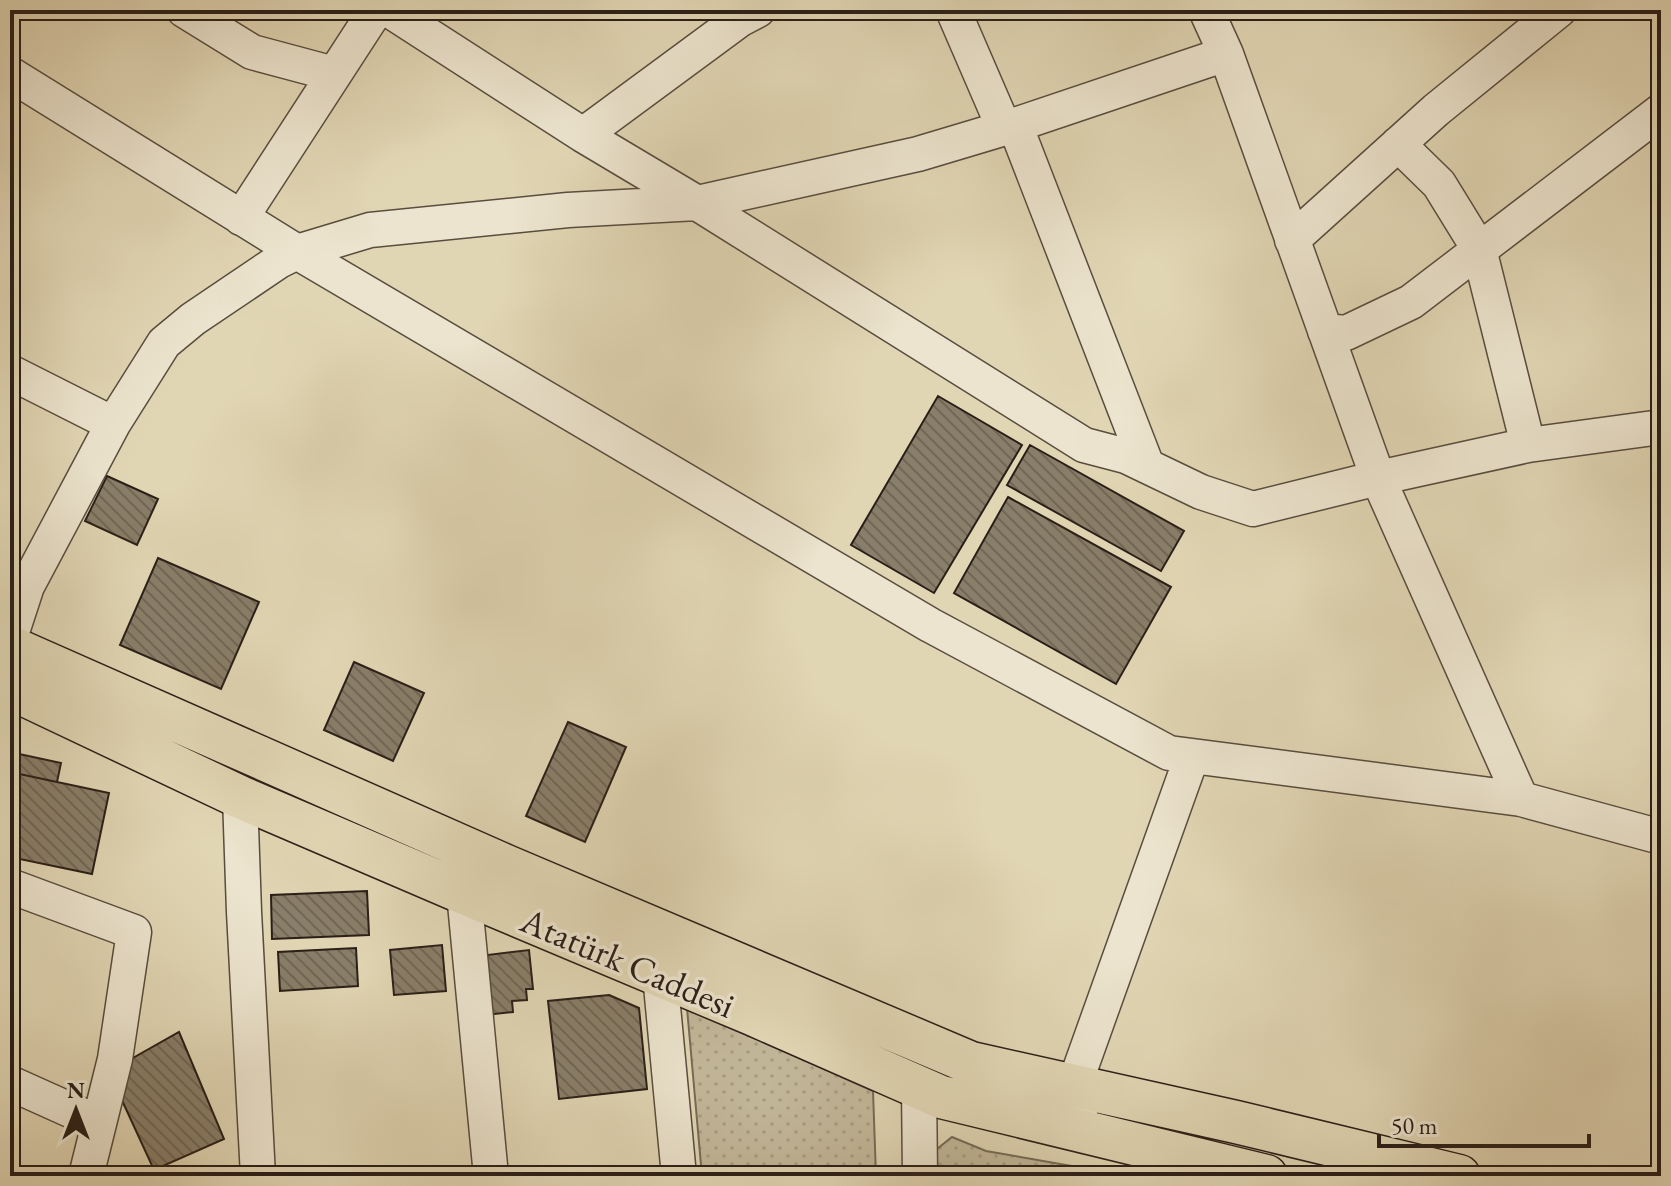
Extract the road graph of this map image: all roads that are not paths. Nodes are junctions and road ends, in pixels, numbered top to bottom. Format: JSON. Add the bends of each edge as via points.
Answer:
{"nodes":[{"id":1,"x":184,"y":10,"type":"edge"},
{"id":2,"x":376,"y":10,"type":"edge"},
{"id":3,"x":389,"y":10,"type":"edge"},
{"id":4,"x":758,"y":10,"type":"edge"},
{"id":5,"x":953,"y":10,"type":"edge"},
{"id":6,"x":1559,"y":10,"type":"edge"},
{"id":7,"x":1207,"y":11,"type":"edge"},
{"id":8,"x":1226,"y":54,"type":"junction"},
{"id":9,"x":10,"y":74,"type":"edge"},
{"id":10,"x":334,"y":74,"type":"junction"},
{"id":11,"x":1661,"y":111,"type":"edge"},
{"id":12,"x":1010,"y":127,"type":"junction"},
{"id":13,"x":583,"y":135,"type":"junction"},
{"id":14,"x":1398,"y":144,"type":"junction"},
{"id":15,"x":697,"y":203,"type":"junction"},
{"id":16,"x":241,"y":218,"type":"junction"},
{"id":17,"x":1292,"y":240,"type":"junction"},
{"id":18,"x":1479,"y":249,"type":"junction"},
{"id":19,"x":297,"y":252,"type":"junction"},
{"id":20,"x":1325,"y":331,"type":"junction"},
{"id":21,"x":10,"y":372,"type":"edge"},
{"id":22,"x":113,"y":424,"type":"junction"},
{"id":23,"x":1661,"y":427,"type":"edge"},
{"id":24,"x":1528,"y":445,"type":"junction"},
{"id":25,"x":1147,"y":466,"type":"junction"},
{"id":26,"x":1378,"y":478,"type":"junction"},
{"id":27,"x":10,"y":638,"type":"edge"},
{"id":28,"x":10,"y":647,"type":"edge"},
{"id":29,"x":10,"y":688,"type":"edge"},
{"id":30,"x":1192,"y":756,"type":"junction"},
{"id":31,"x":240,"y":797,"type":"junction"},
{"id":32,"x":1521,"y":799,"type":"junction"},
{"id":33,"x":1661,"y":837,"type":"edge"},
{"id":34,"x":10,"y":886,"type":"edge"},
{"id":35,"x":464,"y":893,"type":"junction"},
{"id":36,"x":660,"y":975,"type":"junction"},
{"id":37,"x":10,"y":1083,"type":"edge"},
{"id":38,"x":1074,"y":1086,"type":"junction"},
{"id":39,"x":919,"y":1087,"type":"junction"},
{"id":40,"x":99,"y":1123,"type":"junction"},
{"id":41,"x":1085,"y":1132,"type":"junction"},
{"id":42,"x":1222,"y":1170,"type":"edge"},
{"id":43,"x":86,"y":1176,"type":"edge"},
{"id":44,"x":258,"y":1176,"type":"edge"},
{"id":45,"x":491,"y":1176,"type":"edge"},
{"id":46,"x":679,"y":1176,"type":"edge"},
{"id":47,"x":920,"y":1176,"type":"edge"},
{"id":48,"x":1266,"y":1176,"type":"edge"},
{"id":49,"x":1459,"y":1176,"type":"edge"}],
"edges":[{"from":1,"to":10,"type":"street","via":[[252,52]]},
{"from":2,"to":10,"type":"street"},
{"from":3,"to":13,"type":"street"},
{"from":4,"to":13,"type":"street"},
{"from":5,"to":12,"type":"street"},
{"from":6,"to":14,"type":"street"},
{"from":7,"to":8,"type":"street"},
{"from":8,"to":12,"type":"street"},
{"from":8,"to":17,"type":"street"},
{"from":9,"to":16,"type":"street"},
{"from":10,"to":16,"type":"street"},
{"from":11,"to":18,"type":"street"},
{"from":12,"to":15,"type":"street","via":[[918,154]]},
{"from":12,"to":25,"type":"street"},
{"from":13,"to":15,"type":"street"},
{"from":14,"to":17,"type":"street"},
{"from":14,"to":18,"type":"street","via":[[1439,184]]},
{"from":15,"to":19,"type":"street","via":[[370,230]]},
{"from":15,"to":25,"type":"street","via":[[1084,445]]},
{"from":16,"to":19,"type":"street"},
{"from":17,"to":20,"type":"street"},
{"from":18,"to":20,"type":"street","via":[[1411,302],[1346,333]]},
{"from":18,"to":24,"type":"street"},
{"from":19,"to":22,"type":"street","via":[[164,343]]},
{"from":19,"to":30,"type":"street","via":[[930,625],[1169,753]]},
{"from":20,"to":26,"type":"street"},
{"from":21,"to":22,"type":"street"},
{"from":22,"to":27,"type":"street","via":[[27,586]]},
{"from":23,"to":24,"type":"street"},
{"from":24,"to":26,"type":"street"},
{"from":25,"to":26,"type":"street","via":[[1253,509]]},
{"from":26,"to":32,"type":"street"},
{"from":28,"to":38,"type":"main road","via":[[971,1063]]},
{"from":29,"to":31,"type":"main road","name":"Atatürk Caddesi"},
{"from":30,"to":32,"type":"street"},
{"from":30,"to":38,"type":"street"},
{"from":31,"to":35,"type":"main road","name":"Atatürk Caddesi"},
{"from":31,"to":44,"type":"street"},
{"from":32,"to":33,"type":"street"},
{"from":34,"to":40,"type":"street","via":[[134,932],[115,1059]]},
{"from":35,"to":36,"type":"main road","name":"Atatürk Caddesi"},
{"from":35,"to":45,"type":"street"},
{"from":36,"to":39,"type":"main road","name":"Atatürk Caddesi"},
{"from":36,"to":46,"type":"street"},
{"from":37,"to":40,"type":"street"},
{"from":38,"to":41,"type":"street"},
{"from":38,"to":49,"type":"main road"},
{"from":39,"to":41,"type":"main road","name":"Atatürk Caddesi"},
{"from":39,"to":47,"type":"street"},
{"from":40,"to":43,"type":"street"},
{"from":41,"to":42,"type":"main road","name":"Atatürk Caddesi"},
{"from":42,"to":48,"type":"main road","name":"Atatürk Caddesi"}]}
